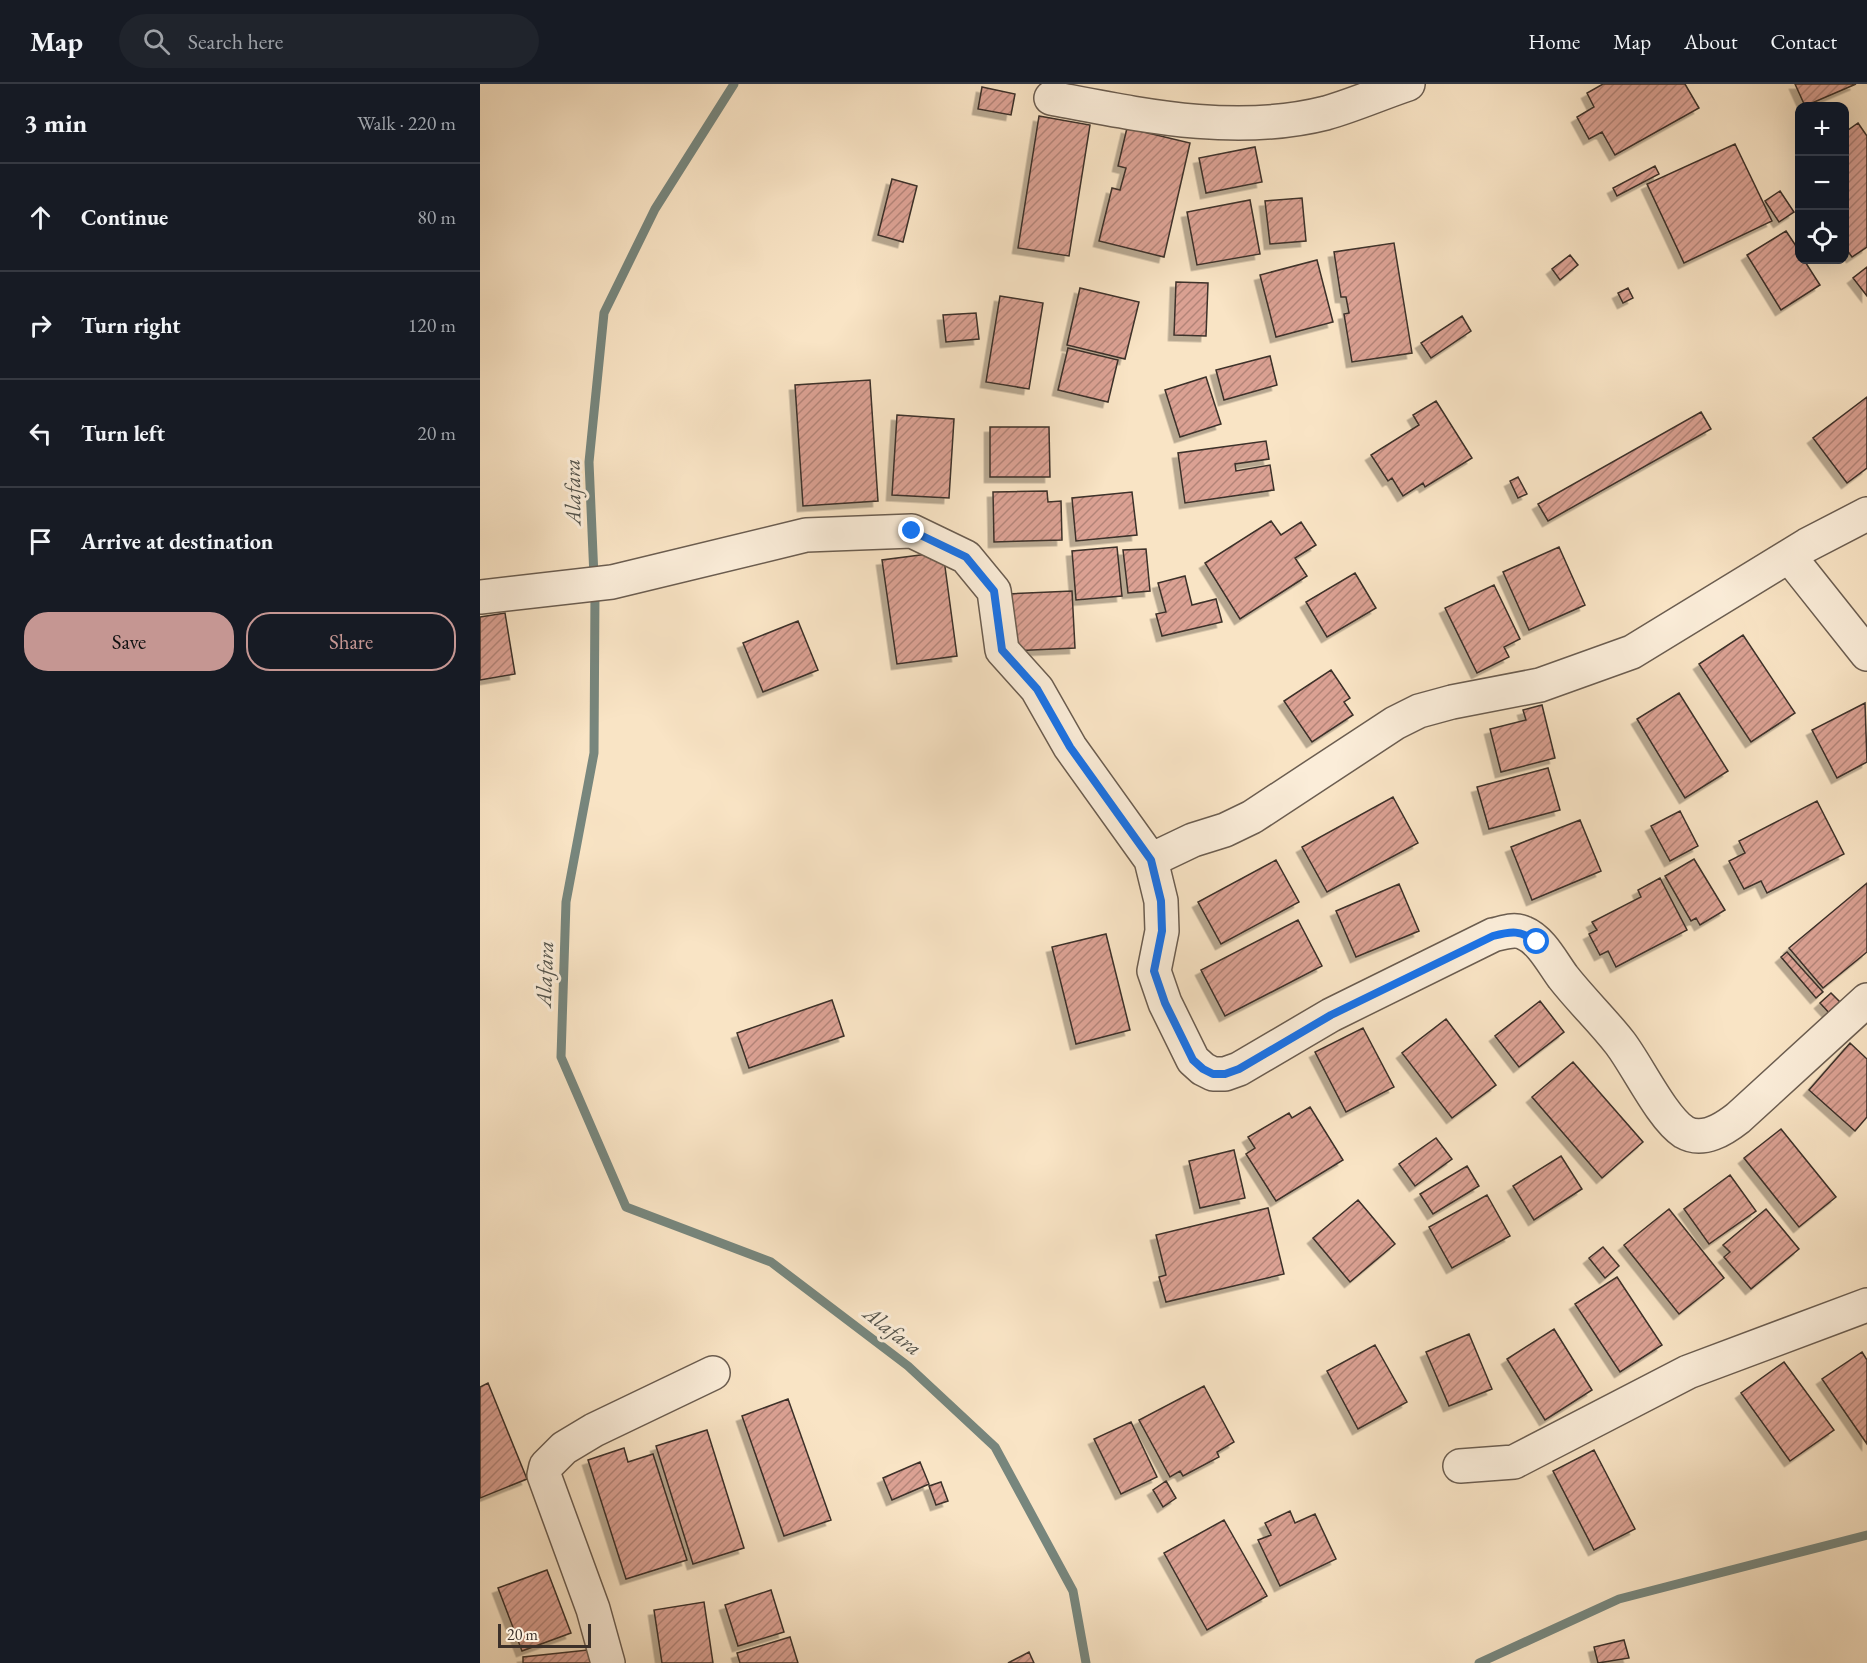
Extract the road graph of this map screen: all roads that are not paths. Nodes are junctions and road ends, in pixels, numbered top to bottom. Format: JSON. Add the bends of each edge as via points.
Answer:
{"nodes":[{"id":1,"x":1408,"y":84,"type":"edge"},
{"id":2,"x":1051,"y":98,"type":"dead end"},
{"id":3,"x":1325,"y":98,"type":"edge"},
{"id":4,"x":1867,"y":514,"type":"edge"},
{"id":5,"x":1790,"y":556,"type":"junction"},
{"id":6,"x":480,"y":597,"type":"edge"},
{"id":7,"x":1867,"y":654,"type":"edge"},
{"id":8,"x":1151,"y":860,"type":"junction"},
{"id":9,"x":1867,"y":1000,"type":"edge"},
{"id":10,"x":1867,"y":1305,"type":"edge"},
{"id":11,"x":712,"y":1373,"type":"dead end"},
{"id":12,"x":1461,"y":1466,"type":"dead end"},
{"id":13,"x":608,"y":1663,"type":"edge"}],
"edges":[{"from":1,"to":3,"type":"street"},
{"from":2,"to":3,"type":"street","via":[[1174,121],[1263,122]]},
{"from":4,"to":5,"type":"street"},
{"from":5,"to":7,"type":"street"},
{"from":5,"to":8,"type":"street","via":[[1632,652],[1540,685],[1419,711],[1252,817]]},
{"from":6,"to":8,"type":"street","via":[[612,582],[806,535],[912,531],[966,557],[994,591],[1002,650],[1037,689],[1070,747]]},
{"from":8,"to":9,"type":"street","via":[[1162,921],[1154,971],[1193,1060],[1213,1074],[1239,1069],[1331,1015],[1493,936],[1514,930],[1537,942],[1620,1043],[1683,1131],[1704,1136],[1724,1129],[1738,1118]]},
{"from":10,"to":12,"type":"street","via":[[1688,1372],[1514,1462]]},
{"from":11,"to":13,"type":"street","via":[[594,1430],[564,1448],[546,1466],[544,1475],[593,1609]]}]}
